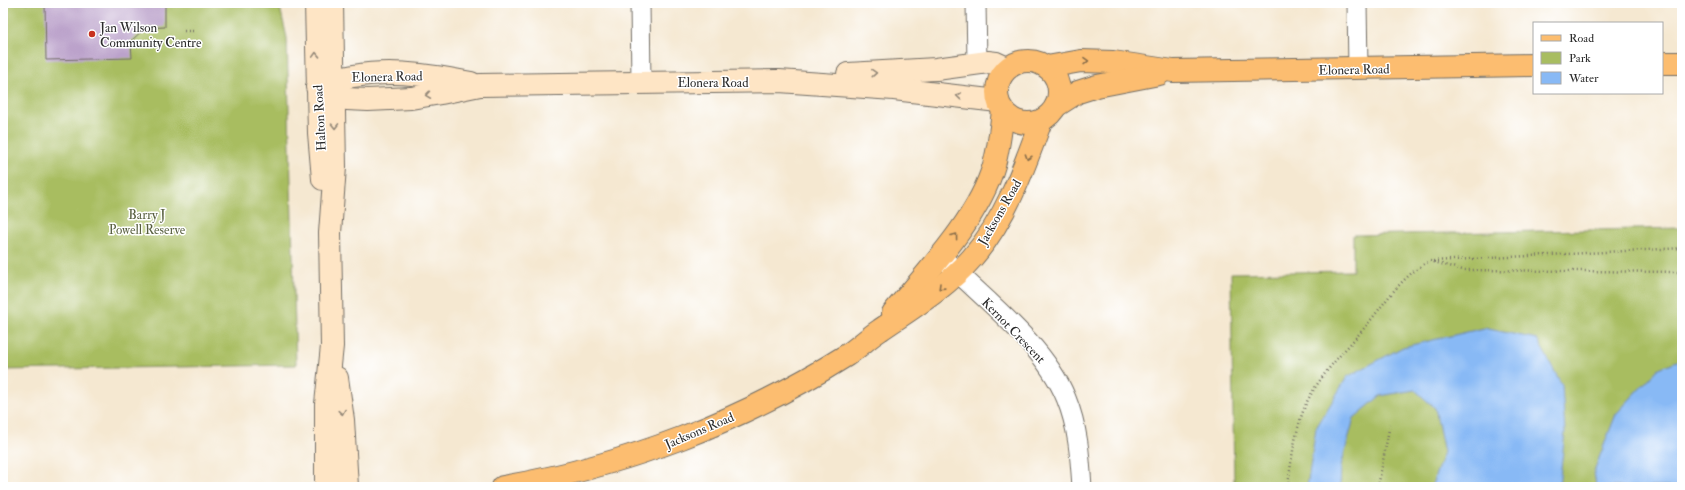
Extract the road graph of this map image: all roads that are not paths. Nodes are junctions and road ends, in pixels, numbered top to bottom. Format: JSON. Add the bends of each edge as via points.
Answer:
{"nodes":[{"id":1,"x":316,"y":3,"type":"edge"},
{"id":2,"x":332,"y":3,"type":"edge"},
{"id":3,"x":640,"y":3,"type":"edge"},
{"id":4,"x":976,"y":3,"type":"edge"},
{"id":5,"x":1357,"y":3,"type":"edge"},
{"id":6,"x":977,"y":63,"type":"junction"},
{"id":7,"x":1533,"y":65,"type":"edge"},
{"id":8,"x":1047,"y":67,"type":"junction"},
{"id":9,"x":1007,"y":68,"type":"junction"},
{"id":10,"x":1358,"y":68,"type":"junction"},
{"id":11,"x":1174,"y":71,"type":"junction"},
{"id":12,"x":779,"y":81,"type":"junction"},
{"id":13,"x":641,"y":82,"type":"junction"},
{"id":14,"x":329,"y":87,"type":"junction"},
{"id":15,"x":1000,"y":105,"type":"junction"},
{"id":16,"x":1056,"y":106,"type":"junction"},
{"id":17,"x":1041,"y":121,"type":"junction"},
{"id":18,"x":940,"y":255,"type":"junction"},
{"id":19,"x":957,"y":272,"type":"junction"},
{"id":20,"x":878,"y":331,"type":"junction"},
{"id":21,"x":332,"y":346,"type":"junction"},
{"id":22,"x":326,"y":487,"type":"edge"},
{"id":23,"x":347,"y":487,"type":"edge"},
{"id":24,"x":503,"y":487,"type":"edge"},
{"id":25,"x":1082,"y":487,"type":"edge"}],
"edges":[{"from":14,"to":1,"type":"main road","name":"Halton Road","one_way":true},
{"from":2,"to":14,"type":"main road","name":"Halton Road"},
{"from":3,"to":13,"type":"street"},
{"from":4,"to":6,"type":"street"},
{"from":5,"to":10,"type":"street"},
{"from":6,"to":9,"type":"main road","name":"Elonera Road","via":[[996,63]]},
{"from":12,"to":6,"type":"main road","name":"Elonera Road","one_way":true,"via":[[936,69]]},
{"from":7,"to":10,"type":"main road","name":"Elonera Road"},
{"from":8,"to":9,"type":"main road","via":[[1027,60]]},
{"from":8,"to":11,"type":"main road","name":"Elonera Road","one_way":true,"via":[[1081,61],[1113,62]]},
{"from":8,"to":16,"type":"main road","via":[[1054,74],[1058,84]]},
{"from":9,"to":15,"type":"main road","via":[[1000,76],[997,87]]},
{"from":10,"to":11,"type":"main road","name":"Elonera Road"},
{"from":11,"to":16,"type":"main road","name":"Elonera Road","via":[[1097,86],[1078,92]]},
{"from":12,"to":13,"type":"main road","name":"Elonera Road"},
{"from":15,"to":12,"type":"main road","name":"Elonera Road","one_way":true,"via":[[894,89]]},
{"from":13,"to":14,"type":"main road","name":"Elonera Road","via":[[480,85],[397,99],[360,100],[346,99]]},
{"from":14,"to":21,"type":"main road","name":"Halton Road","via":[[335,167],[330,233]]},
{"from":15,"to":17,"type":"main road","via":[[1011,118],[1021,122]]},
{"from":18,"to":15,"type":"main road","name":"Jacksons Road","one_way":true,"via":[[969,218],[994,166],[1001,137]]},
{"from":16,"to":17,"type":"main road"},
{"from":17,"to":19,"type":"main road","name":"Jacksons Road","one_way":true,"via":[[1025,166],[995,226],[972,258]]},
{"from":18,"to":19,"type":"street","name":"Kernot Crescent"},
{"from":18,"to":20,"type":"main road","name":"Jacksons Road"},
{"from":19,"to":20,"type":"main road","name":"Jacksons Road","one_way":true,"via":[[935,293]]},
{"from":19,"to":25,"type":"street","name":"Kernot Crescent","via":[[1035,349],[1056,378],[1066,397],[1078,438]]},
{"from":20,"to":24,"type":"main road","name":"Jacksons Road","via":[[848,354],[799,383],[711,426],[669,443],[595,467]]},
{"from":21,"to":22,"type":"main road","name":"Halton Road","via":[[326,404]]},
{"from":21,"to":23,"type":"main road","name":"Halton Road","one_way":true,"via":[[343,420]]}]}
